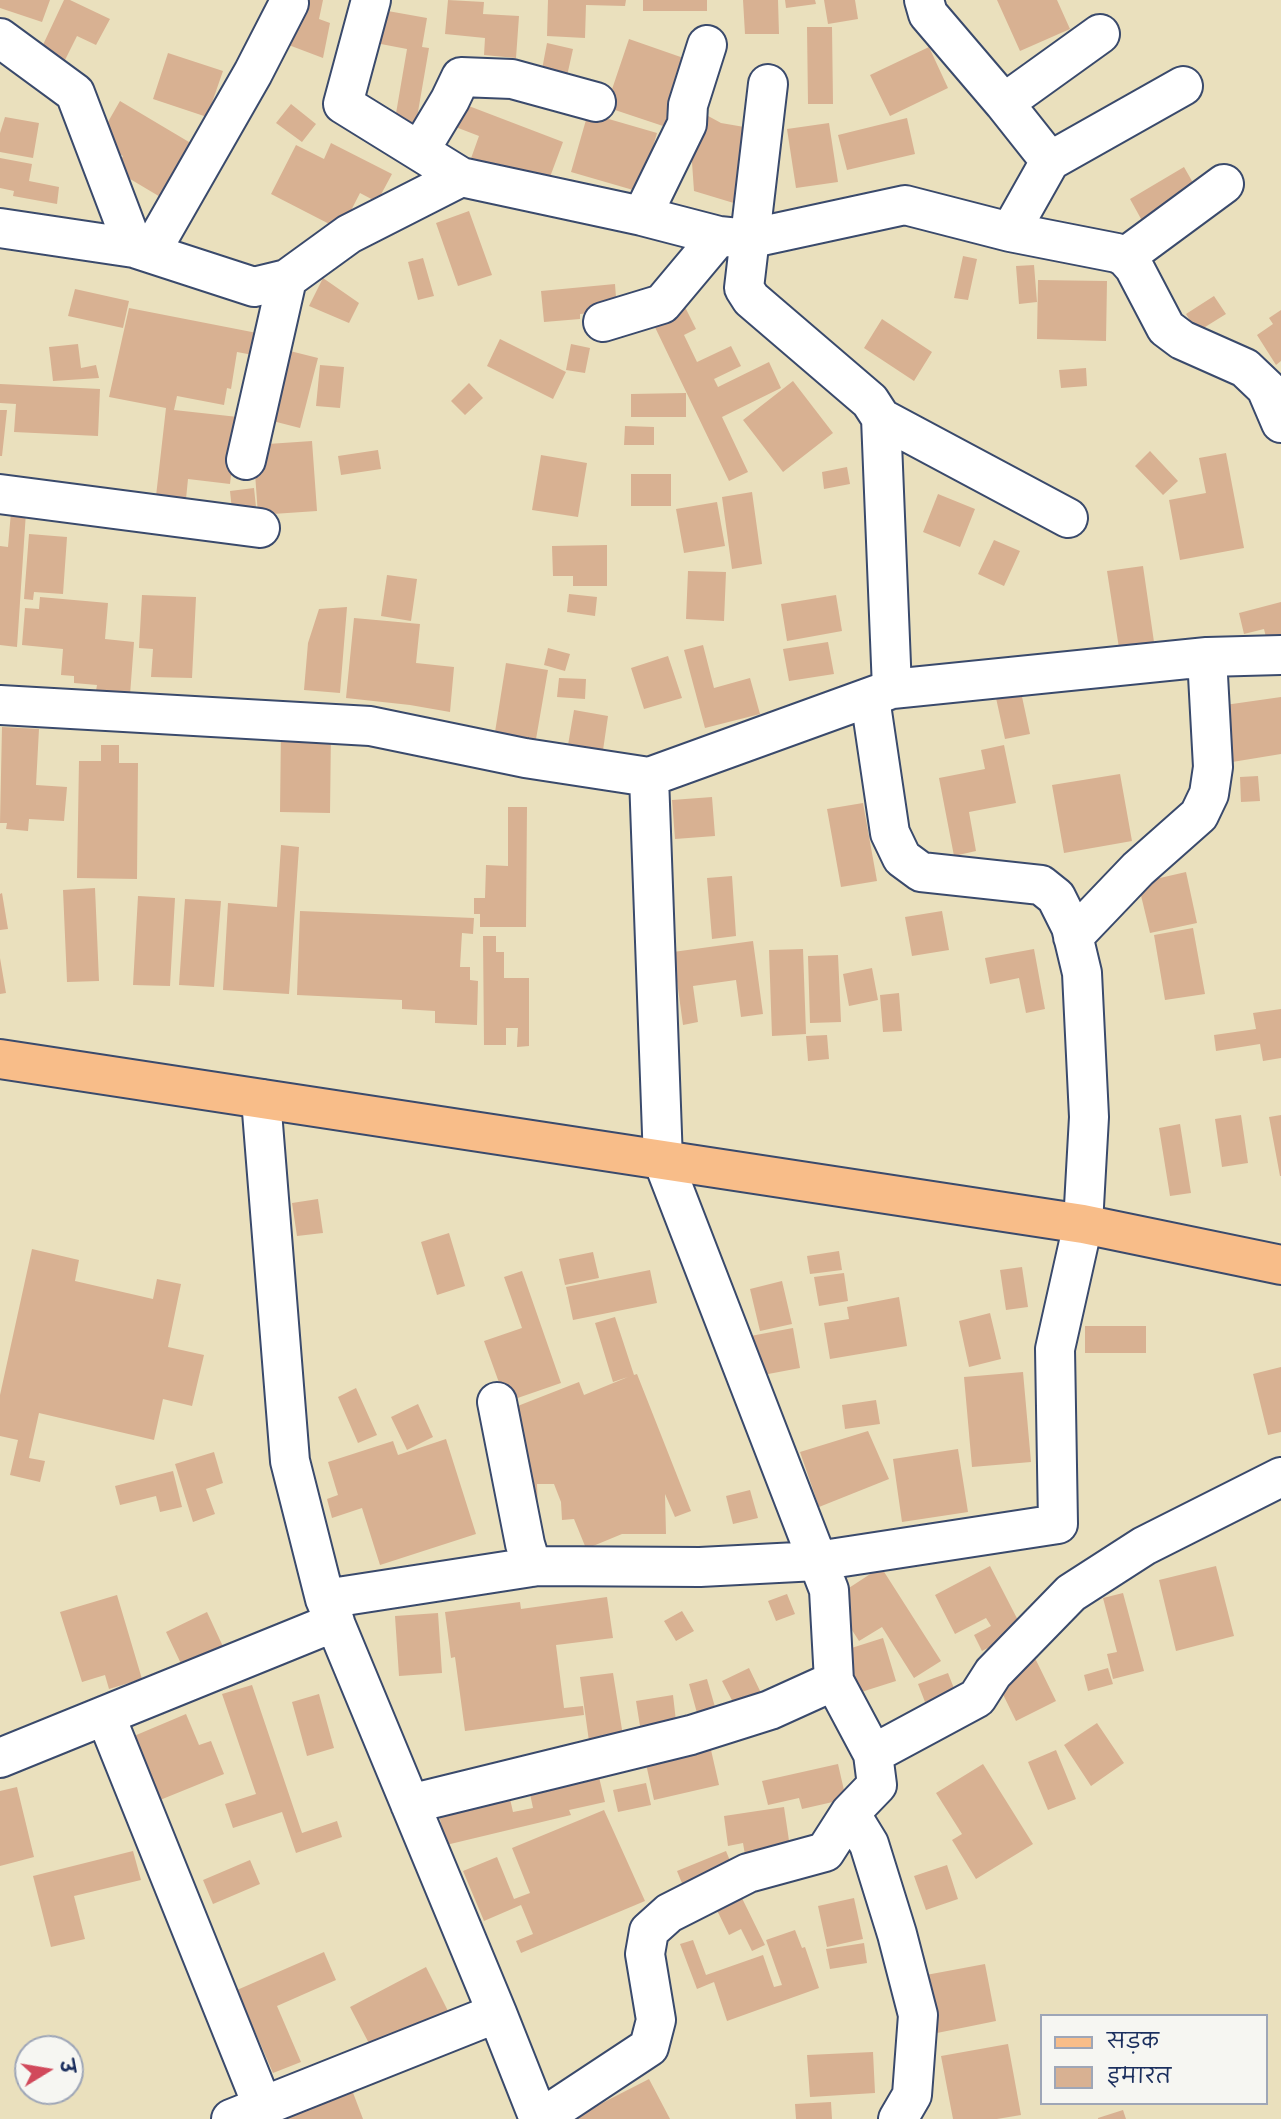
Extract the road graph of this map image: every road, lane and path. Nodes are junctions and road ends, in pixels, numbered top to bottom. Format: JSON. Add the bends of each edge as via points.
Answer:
{"nodes":[{"id":1,"x":371,"y":0,"type":"edge"},
{"id":2,"x":924,"y":0,"type":"edge"},
{"id":3,"x":289,"y":3,"type":"dead end"},
{"id":4,"x":1100,"y":34,"type":"dead end"},
{"id":5,"x":0,"y":38,"type":"edge"},
{"id":6,"x":707,"y":45,"type":"dead end"},
{"id":7,"x":768,"y":84,"type":"dead end"},
{"id":8,"x":1183,"y":86,"type":"dead end"},
{"id":9,"x":596,"y":102,"type":"dead end"},
{"id":10,"x":1004,"y":103,"type":"junction"},
{"id":11,"x":420,"y":150,"type":"junction"},
{"id":12,"x":1050,"y":161,"type":"junction"},
{"id":13,"x":461,"y":177,"type":"junction"},
{"id":14,"x":1224,"y":184,"type":"dead end"},
{"id":15,"x":642,"y":216,"type":"junction"},
{"id":16,"x":0,"y":228,"type":"edge"},
{"id":17,"x":1010,"y":232,"type":"junction"},
{"id":18,"x":734,"y":238,"type":"junction"},
{"id":19,"x":142,"y":251,"type":"junction"},
{"id":20,"x":1125,"y":257,"type":"junction"},
{"id":21,"x":287,"y":279,"type":"junction"},
{"id":22,"x":603,"y":321,"type":"dead end"},
{"id":23,"x":881,"y":418,"type":"junction"},
{"id":24,"x":1281,"y":423,"type":"edge"},
{"id":25,"x":246,"y":460,"type":"dead end"},
{"id":26,"x":0,"y":494,"type":"edge"},
{"id":27,"x":1068,"y":518,"type":"dead end"},
{"id":28,"x":260,"y":528,"type":"dead end"},
{"id":29,"x":1281,"y":655,"type":"edge"},
{"id":30,"x":1207,"y":657,"type":"junction"},
{"id":31,"x":881,"y":693,"type":"junction"},
{"id":32,"x":0,"y":705,"type":"edge"},
{"id":33,"x":649,"y":777,"type":"junction"},
{"id":34,"x":1073,"y":937,"type":"junction"},
{"id":35,"x":0,"y":1059,"type":"edge"},
{"id":36,"x":261,"y":1099,"type":"junction"},
{"id":37,"x":663,"y":1161,"type":"junction"},
{"id":38,"x":1083,"y":1224,"type":"junction"},
{"id":39,"x":1281,"y":1265,"type":"edge"},
{"id":40,"x":497,"y":1402,"type":"dead end"},
{"id":41,"x":1281,"y":1477,"type":"edge"},
{"id":42,"x":817,"y":1561,"type":"junction"},
{"id":43,"x":532,"y":1567,"type":"junction"},
{"id":44,"x":330,"y":1611,"type":"junction"},
{"id":45,"x":834,"y":1681,"type":"junction"},
{"id":46,"x":106,"y":1717,"type":"junction"},
{"id":47,"x":873,"y":1754,"type":"junction"},
{"id":48,"x":0,"y":1758,"type":"edge"},
{"id":49,"x":410,"y":1804,"type":"junction"},
{"id":50,"x":850,"y":1813,"type":"junction"},
{"id":51,"x":497,"y":2013,"type":"junction"},
{"id":52,"x":247,"y":2113,"type":"edge"},
{"id":53,"x":539,"y":2119,"type":"edge"},
{"id":54,"x":898,"y":2119,"type":"edge"}],
"edges":[{"from":1,"to":11,"type":"street","via":[[343,104]]},
{"from":2,"to":10,"type":"street","via":[[928,14]]},
{"from":3,"to":19,"type":"street","via":[[253,74]]},
{"from":4,"to":10,"type":"street"},
{"from":5,"to":19,"type":"street","via":[[75,93]]},
{"from":6,"to":15,"type":"street","via":[[688,105],[687,124]]},
{"from":7,"to":18,"type":"street"},
{"from":8,"to":12,"type":"street"},
{"from":9,"to":11,"type":"street","via":[[512,79],[461,77]]},
{"from":10,"to":12,"type":"street"},
{"from":11,"to":13,"type":"street"},
{"from":12,"to":17,"type":"street"},
{"from":13,"to":15,"type":"street"},
{"from":13,"to":21,"type":"street","via":[[349,234]]},
{"from":14,"to":20,"type":"street"},
{"from":15,"to":18,"type":"street"},
{"from":16,"to":19,"type":"street"},
{"from":17,"to":18,"type":"street","via":[[905,205]]},
{"from":17,"to":20,"type":"street"},
{"from":18,"to":22,"type":"street","via":[[662,304]]},
{"from":18,"to":23,"type":"street","via":[[744,288],[751,299],[870,401]]},
{"from":19,"to":21,"type":"street","via":[[254,287]]},
{"from":20,"to":24,"type":"street","via":[[1166,328],[1245,368],[1266,388]]},
{"from":21,"to":25,"type":"street"},
{"from":23,"to":27,"type":"street"},
{"from":23,"to":31,"type":"street"},
{"from":26,"to":28,"type":"street"},
{"from":29,"to":30,"type":"street"},
{"from":30,"to":31,"type":"street"},
{"from":30,"to":34,"type":"street","via":[[1213,767],[1209,794],[1199,815],[1138,869]]},
{"from":31,"to":33,"type":"street"},
{"from":31,"to":34,"type":"street","via":[[890,833],[902,858],[921,872],[1041,885],[1056,897]]},
{"from":32,"to":33,"type":"street","via":[[370,726],[525,758]]},
{"from":33,"to":37,"type":"street"},
{"from":34,"to":38,"type":"street","via":[[1082,973],[1089,1117]]},
{"from":35,"to":36,"type":"main road"},
{"from":36,"to":37,"type":"main road"},
{"from":36,"to":44,"type":"street","via":[[290,1461]]},
{"from":37,"to":38,"type":"main road"},
{"from":37,"to":42,"type":"street"},
{"from":38,"to":39,"type":"main road"},
{"from":38,"to":42,"type":"street","via":[[1055,1349],[1058,1524]]},
{"from":40,"to":43,"type":"street"},
{"from":41,"to":47,"type":"street","via":[[1144,1546],[1072,1593],[993,1673],[977,1698]]},
{"from":42,"to":43,"type":"street"},
{"from":42,"to":45,"type":"street","via":[[829,1590]]},
{"from":43,"to":44,"type":"street"},
{"from":44,"to":46,"type":"street"},
{"from":44,"to":49,"type":"street"},
{"from":45,"to":47,"type":"street"},
{"from":45,"to":49,"type":"street","via":[[770,1710],[691,1735]]},
{"from":46,"to":48,"type":"street"},
{"from":46,"to":52,"type":"street"},
{"from":47,"to":50,"type":"street","via":[[877,1785]]},
{"from":49,"to":51,"type":"street"},
{"from":50,"to":53,"type":"street","via":[[825,1852],[748,1873],[669,1913],[649,1931],[645,1954],[656,2020],[649,2047]]},
{"from":50,"to":54,"type":"street","via":[[869,1844],[918,2015],[912,2095]]},
{"from":51,"to":52,"type":"street"},
{"from":51,"to":53,"type":"street"}]}
